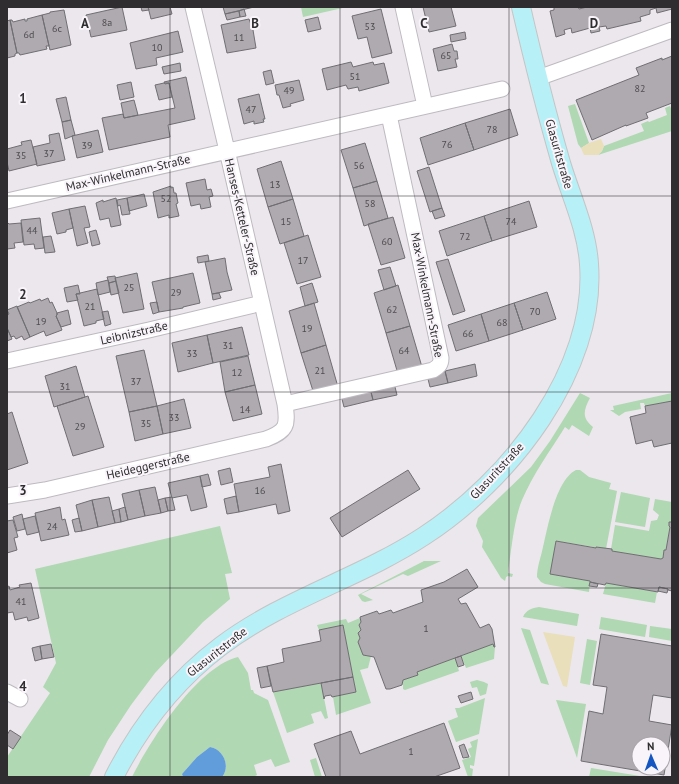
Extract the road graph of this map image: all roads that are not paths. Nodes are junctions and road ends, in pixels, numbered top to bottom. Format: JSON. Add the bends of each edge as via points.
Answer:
{"nodes":[{"id":1,"x":193,"y":7,"type":"edge"},
{"id":2,"x":403,"y":7,"type":"edge"},
{"id":3,"x":521,"y":7,"type":"edge"},
{"id":4,"x":672,"y":30,"type":"edge"},
{"id":5,"x":538,"y":78,"type":"junction"},
{"id":6,"x":502,"y":89,"type":"dead end"},
{"id":7,"x":425,"y":106,"type":"junction"},
{"id":8,"x":389,"y":114,"type":"junction"},
{"id":9,"x":227,"y":151,"type":"junction"},
{"id":10,"x":7,"y":201,"type":"edge"},
{"id":11,"x":262,"y":303,"type":"junction"},
{"id":12,"x":7,"y":361,"type":"edge"},
{"id":13,"x":285,"y":404,"type":"junction"},
{"id":14,"x":285,"y":428,"type":"joint"},
{"id":15,"x":7,"y":496,"type":"edge"},
{"id":16,"x":114,"y":777,"type":"edge"}],
"edges":[{"from":1,"to":9,"type":"street","name":"Hanses-Ketteler-Straße"},
{"from":2,"to":7,"type":"street"},
{"from":3,"to":5,"type":"main road","name":"Glasuritstraße"},
{"from":4,"to":5,"type":"street"},
{"from":5,"to":16,"type":"main road","name":"Glasuritstraße","via":[[583,231],[589,263],[585,323],[561,387],[507,464],[451,517],[424,536],[357,573],[288,605],[245,629],[203,660],[182,680],[135,738]]},
{"from":6,"to":7,"type":"street","name":"Max-Winkelmann-Straße"},
{"from":7,"to":8,"type":"street","name":"Max-Winkelmann-Straße"},
{"from":8,"to":9,"type":"street","name":"Max-Winkelmann-Straße"},
{"from":8,"to":13,"type":"street","name":"Max-Winkelmann-Straße","via":[[441,358],[438,367]]},
{"from":9,"to":10,"type":"street","name":"Max-Winkelmann-Straße"},
{"from":9,"to":11,"type":"street","name":"Hanses-Ketteler-Straße"},
{"from":11,"to":12,"type":"street","name":"Leibnizstraße"},
{"from":11,"to":13,"type":"street","name":"Hanses-Ketteler-Straße"},
{"from":13,"to":14,"type":"street","name":"Hanses-Ketteler-Straße"},
{"from":14,"to":15,"type":"street","name":"Heideggerstraße","via":[[266,439],[44,490]]}]}
